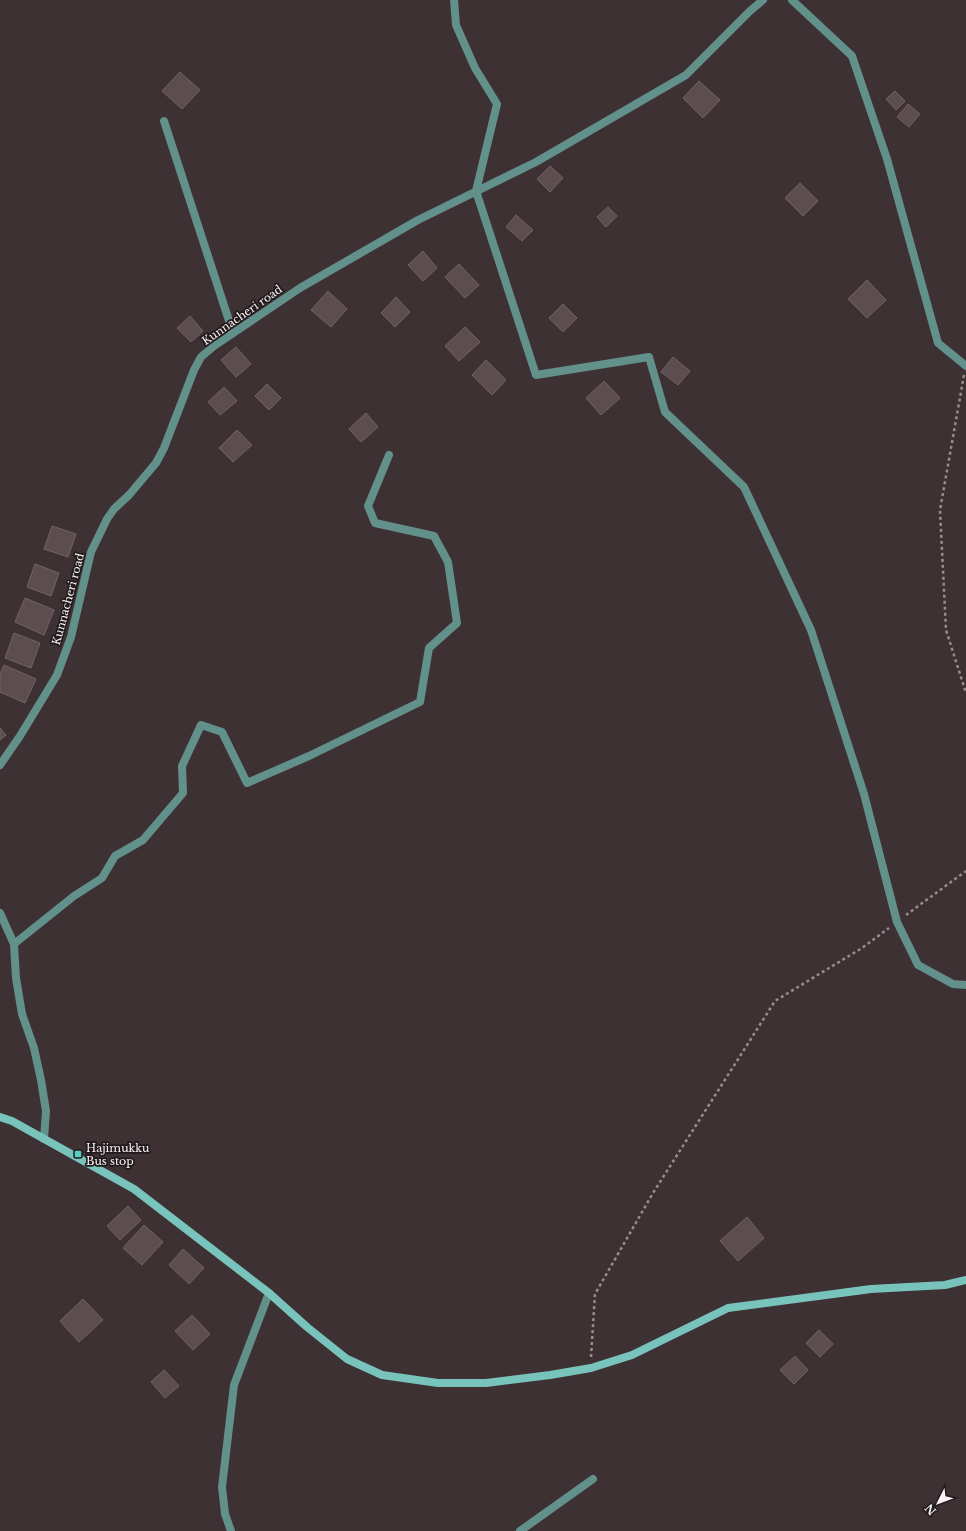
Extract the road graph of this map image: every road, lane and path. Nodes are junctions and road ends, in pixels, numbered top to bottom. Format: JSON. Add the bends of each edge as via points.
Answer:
{"nodes":[{"id":1,"x":454,"y":0,"type":"edge"},
{"id":2,"x":763,"y":0,"type":"edge"},
{"id":3,"x":792,"y":0,"type":"edge"},
{"id":4,"x":164,"y":121,"type":"dead end"},
{"id":5,"x":476,"y":191,"type":"junction"},
{"id":6,"x":233,"y":333,"type":"junction"},
{"id":7,"x":966,"y":367,"type":"edge"},
{"id":8,"x":389,"y":455,"type":"dead end"},
{"id":9,"x":966,"y":693,"type":"edge"},
{"id":10,"x":0,"y":765,"type":"edge"},
{"id":11,"x":966,"y":871,"type":"edge"},
{"id":12,"x":0,"y":913,"type":"edge"},
{"id":13,"x":897,"y":922,"type":"junction"},
{"id":14,"x":14,"y":944,"type":"junction"},
{"id":15,"x":966,"y":985,"type":"edge"},
{"id":16,"x":0,"y":1117,"type":"edge"},
{"id":17,"x":44,"y":1138,"type":"junction"},
{"id":18,"x":966,"y":1280,"type":"edge"},
{"id":19,"x":269,"y":1292,"type":"junction"},
{"id":20,"x":590,"y":1368,"type":"junction"},
{"id":21,"x":593,"y":1479,"type":"dead end"},
{"id":22,"x":231,"y":1531,"type":"edge"},
{"id":23,"x":520,"y":1531,"type":"edge"}],
"edges":[{"from":1,"to":5,"type":"street","via":[[456,25],[475,68],[497,104]]},
{"from":2,"to":5,"type":"street","name":"Kunnacheri road","via":[[686,75],[536,162]]},
{"from":3,"to":7,"type":"street","via":[[852,56],[887,159],[938,343]]},
{"from":4,"to":6,"type":"street"},
{"from":5,"to":6,"type":"street","name":"Kunnacheri road","via":[[418,220],[300,288]]},
{"from":5,"to":13,"type":"street","via":[[536,375],[649,357],[665,412],[744,487],[811,630],[864,794]]},
{"from":6,"to":10,"type":"street","name":"Kunnacheri road","via":[[201,357],[156,463],[107,519],[91,552],[71,637],[57,675]]},
{"from":7,"to":9,"type":"path","via":[[940,510],[946,630]]},
{"from":8,"to":14,"type":"street","via":[[368,506],[375,524],[434,536],[448,562],[457,623],[429,648],[420,702],[247,783],[222,732],[201,725],[182,766],[183,793],[143,840],[115,856],[102,878],[74,896]]},
{"from":11,"to":13,"type":"path"},
{"from":12,"to":14,"type":"street"},
{"from":13,"to":15,"type":"street","via":[[918,965],[953,984]]},
{"from":13,"to":20,"type":"path","via":[[862,948],[775,1001],[653,1193],[595,1294]]},
{"from":14,"to":17,"type":"street","via":[[22,1014],[34,1048],[46,1111]]},
{"from":16,"to":17,"type":"main road"},
{"from":17,"to":19,"type":"main road","via":[[134,1189]]},
{"from":18,"to":20,"type":"main road","via":[[945,1285],[871,1289],[728,1308],[632,1355]]},
{"from":19,"to":20,"type":"main road","via":[[306,1327],[347,1359],[382,1375],[438,1383],[486,1383]]},
{"from":19,"to":22,"type":"street","via":[[234,1384],[222,1487],[225,1514]]},
{"from":21,"to":23,"type":"street"}]}
